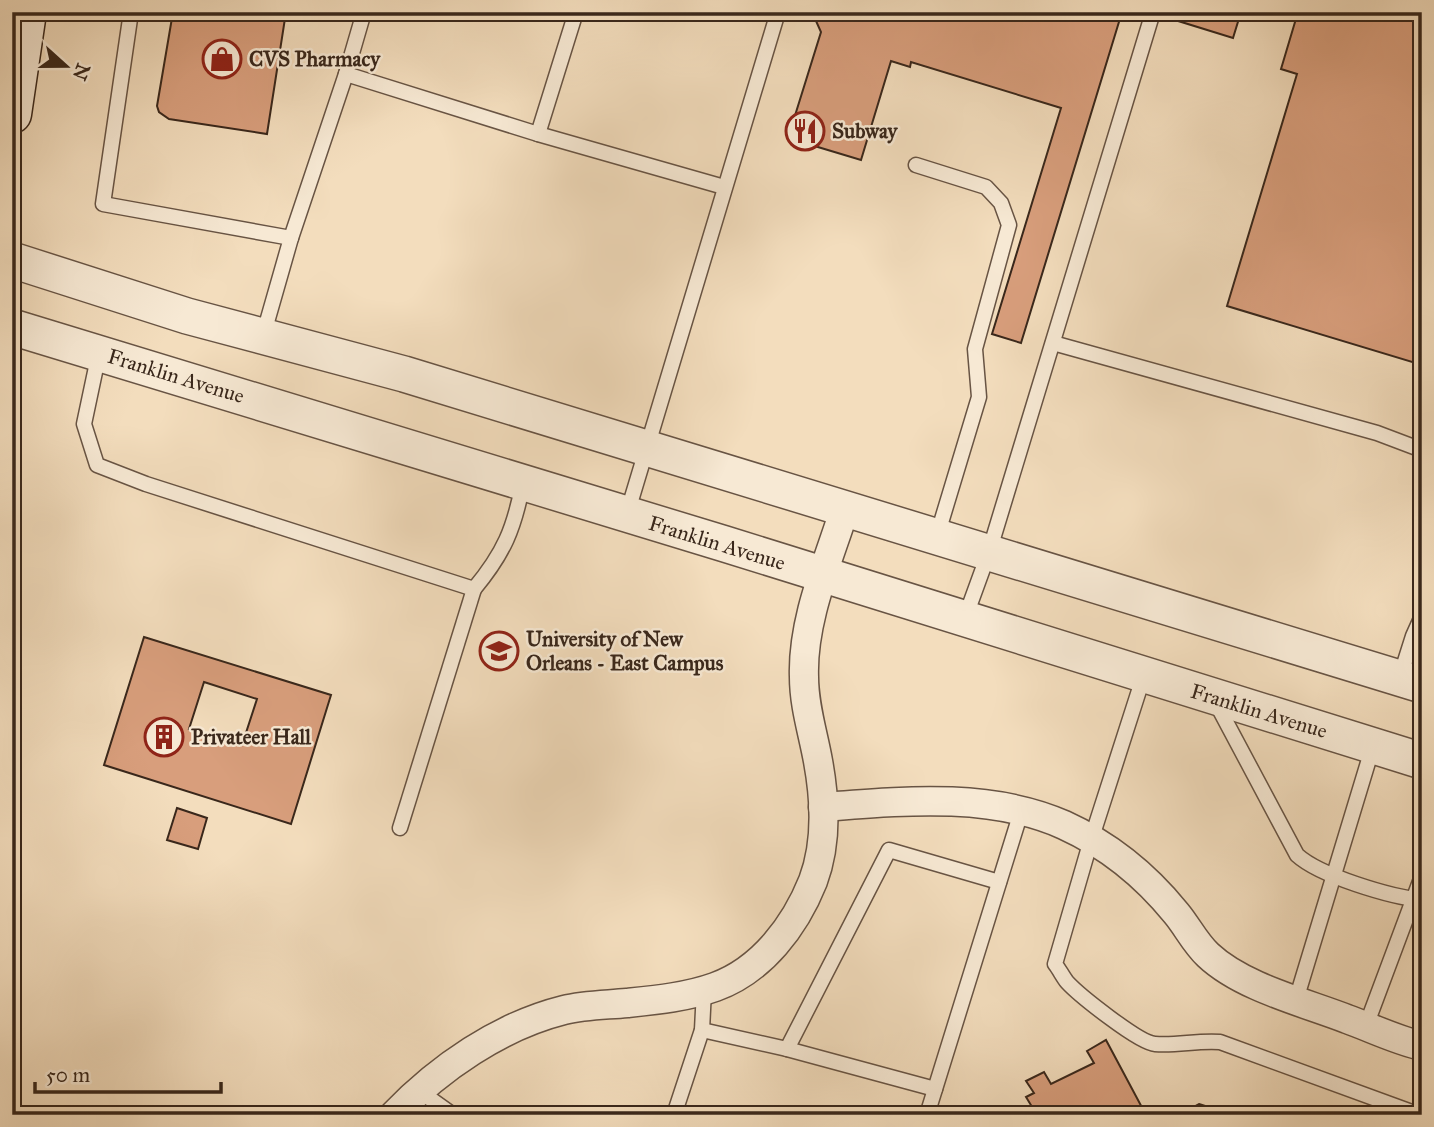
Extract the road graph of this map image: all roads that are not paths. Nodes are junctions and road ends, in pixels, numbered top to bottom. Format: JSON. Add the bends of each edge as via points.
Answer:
{"nodes":[{"id":1,"x":27,"y":12,"type":"edge"},
{"id":2,"x":131,"y":12,"type":"edge"},
{"id":3,"x":363,"y":12,"type":"edge"},
{"id":4,"x":576,"y":12,"type":"edge"},
{"id":5,"x":778,"y":12,"type":"edge"},
{"id":6,"x":1153,"y":12,"type":"edge"},
{"id":7,"x":346,"y":74,"type":"junction"},
{"id":8,"x":12,"y":114,"type":"edge"},
{"id":9,"x":538,"y":134,"type":"junction"},
{"id":10,"x":916,"y":165,"type":"dead end"},
{"id":11,"x":724,"y":187,"type":"junction"},
{"id":12,"x":291,"y":238,"type":"junction"},
{"id":13,"x":12,"y":260,"type":"edge"},
{"id":14,"x":12,"y":327,"type":"edge"},
{"id":15,"x":263,"y":336,"type":"junction"},
{"id":16,"x":1053,"y":343,"type":"junction"},
{"id":17,"x":100,"y":352,"type":"junction"},
{"id":18,"x":647,"y":447,"type":"junction"},
{"id":19,"x":1422,"y":450,"type":"edge"},
{"id":20,"x":523,"y":483,"type":"junction"},
{"id":21,"x":845,"y":508,"type":"junction"},
{"id":22,"x":627,"y":515,"type":"junction"},
{"id":23,"x":937,"y":536,"type":"junction"},
{"id":24,"x":989,"y":552,"type":"junction"},
{"id":25,"x":824,"y":575,"type":"junction"},
{"id":26,"x":474,"y":589,"type":"junction"},
{"id":27,"x":1422,"y":616,"type":"edge"},
{"id":28,"x":965,"y":619,"type":"junction"},
{"id":29,"x":1144,"y":675,"type":"junction"},
{"id":30,"x":1411,"y":682,"type":"edge"},
{"id":31,"x":1213,"y":697,"type":"junction"},
{"id":32,"x":1373,"y":746,"type":"junction"},
{"id":33,"x":1422,"y":761,"type":"edge"},
{"id":34,"x":823,"y":807,"type":"junction"},
{"id":35,"x":1021,"y":812,"type":"junction"},
{"id":36,"x":400,"y":828,"type":"dead end"},
{"id":37,"x":1091,"y":840,"type":"junction"},
{"id":38,"x":1334,"y":876,"type":"junction"},
{"id":39,"x":1422,"y":876,"type":"edge"},
{"id":40,"x":999,"y":882,"type":"junction"},
{"id":41,"x":1417,"y":900,"type":"edge"},
{"id":42,"x":704,"y":990,"type":"junction"},
{"id":43,"x":1296,"y":1000,"type":"junction"},
{"id":44,"x":1366,"y":1026,"type":"junction"},
{"id":45,"x":702,"y":1030,"type":"junction"},
{"id":46,"x":1422,"y":1046,"type":"edge"},
{"id":47,"x":787,"y":1049,"type":"junction"},
{"id":48,"x":935,"y":1089,"type":"junction"},
{"id":49,"x":418,"y":1090,"type":"junction"},
{"id":50,"x":394,"y":1115,"type":"edge"},
{"id":51,"x":453,"y":1115,"type":"edge"},
{"id":52,"x":674,"y":1115,"type":"edge"},
{"id":53,"x":927,"y":1115,"type":"edge"},
{"id":54,"x":1420,"y":1115,"type":"edge"}],
"edges":[{"from":1,"to":8,"type":"main road"},
{"from":2,"to":12,"type":"lane","via":[[103,204]]},
{"from":3,"to":7,"type":"lane"},
{"from":4,"to":9,"type":"lane"},
{"from":5,"to":11,"type":"lane"},
{"from":6,"to":16,"type":"lane"},
{"from":7,"to":9,"type":"lane"},
{"from":7,"to":12,"type":"lane"},
{"from":9,"to":11,"type":"lane"},
{"from":10,"to":23,"type":"lane","via":[[986,187],[1001,203],[1009,225],[975,349],[979,397]]},
{"from":11,"to":18,"type":"lane"},
{"from":12,"to":15,"type":"lane"},
{"from":13,"to":15,"type":"street"},
{"from":14,"to":17,"type":"street","name":"Franklin Avenue"},
{"from":15,"to":18,"type":"street"},
{"from":16,"to":19,"type":"lane","via":[[1377,433]]},
{"from":16,"to":24,"type":"lane"},
{"from":17,"to":20,"type":"street","name":"Franklin Avenue"},
{"from":17,"to":26,"type":"lane","via":[[84,424],[96,465]]},
{"from":18,"to":21,"type":"street"},
{"from":18,"to":22,"type":"lane"},
{"from":20,"to":22,"type":"street","name":"Franklin Avenue"},
{"from":20,"to":26,"type":"lane","via":[[498,561]]},
{"from":21,"to":23,"type":"street"},
{"from":21,"to":25,"type":"street"},
{"from":22,"to":25,"type":"street","name":"Franklin Avenue"},
{"from":23,"to":24,"type":"street"},
{"from":24,"to":28,"type":"lane"},
{"from":24,"to":30,"type":"street"},
{"from":25,"to":28,"type":"street","name":"Franklin Avenue"},
{"from":25,"to":34,"type":"street","via":[[804,654],[807,711]]},
{"from":26,"to":36,"type":"lane"},
{"from":27,"to":30,"type":"lane","via":[[1413,636]]},
{"from":28,"to":29,"type":"street","name":"Franklin Avenue"},
{"from":29,"to":31,"type":"street","name":"Franklin Avenue"},
{"from":29,"to":37,"type":"lane"},
{"from":31,"to":32,"type":"street","name":"Franklin Avenue"},
{"from":31,"to":38,"type":"lane","via":[[1297,855]]},
{"from":32,"to":33,"type":"street","name":"Franklin Avenue"},
{"from":32,"to":38,"type":"lane"},
{"from":34,"to":35,"type":"street","via":[[946,802]]},
{"from":34,"to":42,"type":"street","via":[[823,837],[813,879],[793,921],[749,969]]},
{"from":35,"to":37,"type":"street","via":[[1063,825]]},
{"from":35,"to":40,"type":"lane"},
{"from":37,"to":43,"type":"street","via":[[1153,885],[1221,966]]},
{"from":37,"to":54,"type":"lane","via":[[1055,964],[1067,982],[1135,1037],[1151,1044],[1220,1042]]},
{"from":38,"to":41,"type":"lane"},
{"from":38,"to":43,"type":"lane"},
{"from":39,"to":41,"type":"lane"},
{"from":40,"to":47,"type":"lane","via":[[889,850]]},
{"from":40,"to":48,"type":"lane"},
{"from":41,"to":44,"type":"lane"},
{"from":42,"to":45,"type":"lane"},
{"from":42,"to":49,"type":"street","via":[[565,1010],[532,1021],[451,1065]]},
{"from":43,"to":44,"type":"street"},
{"from":44,"to":46,"type":"street"},
{"from":45,"to":47,"type":"lane"},
{"from":45,"to":52,"type":"lane"},
{"from":47,"to":48,"type":"lane"},
{"from":48,"to":53,"type":"lane"},
{"from":49,"to":50,"type":"street"},
{"from":49,"to":51,"type":"lane"}]}
